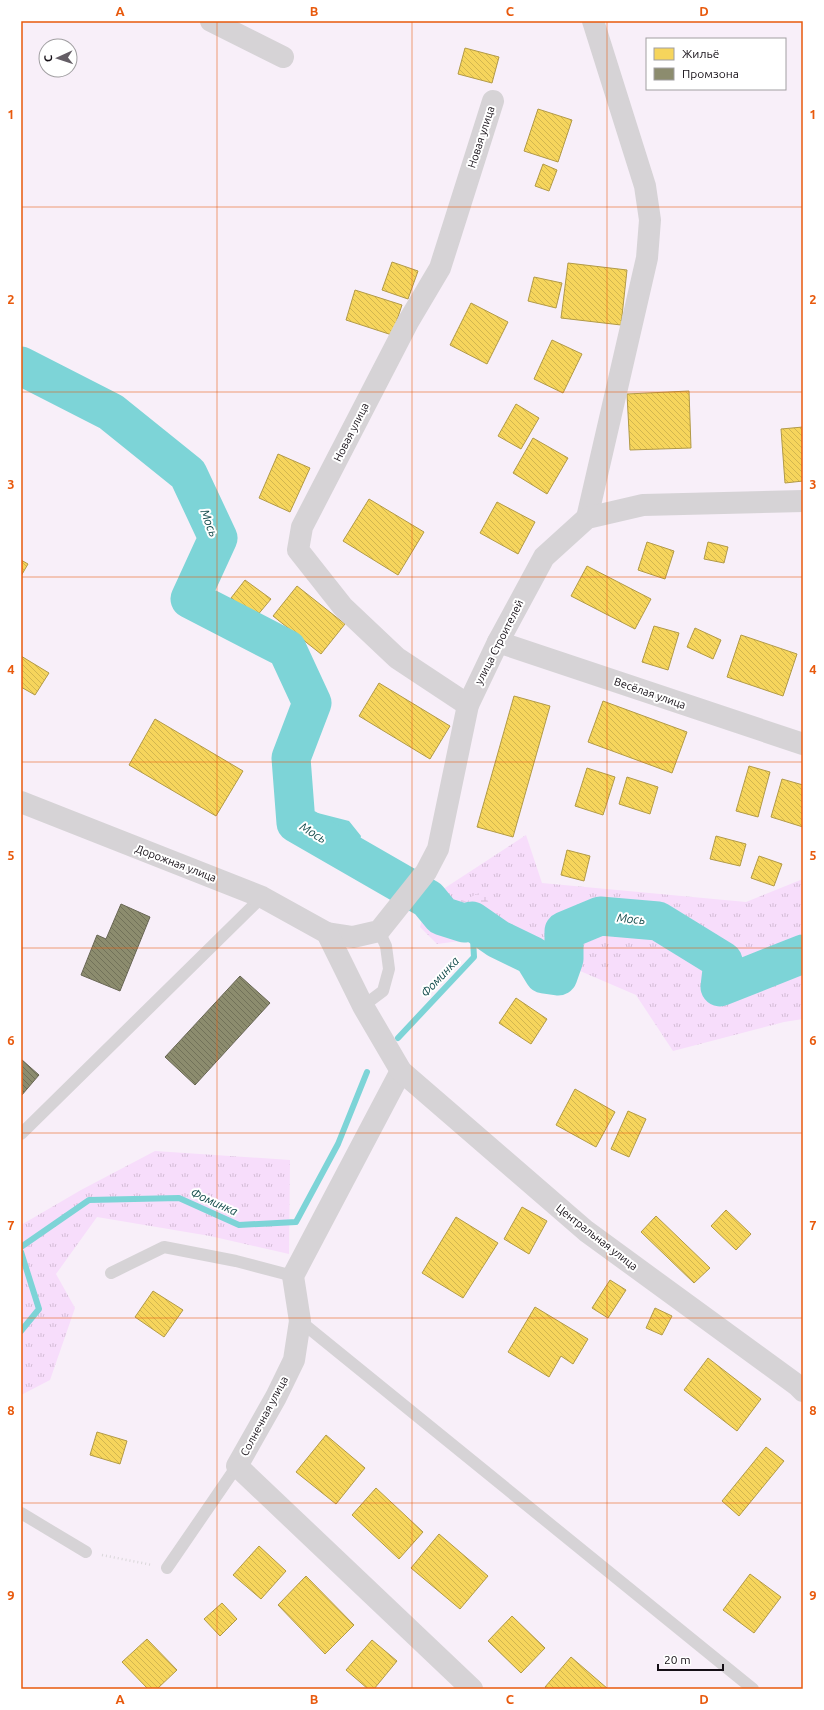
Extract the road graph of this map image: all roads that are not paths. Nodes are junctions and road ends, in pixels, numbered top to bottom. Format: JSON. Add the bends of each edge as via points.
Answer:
{"nodes":[{"id":1,"x":211,"y":21,"type":"edge"},
{"id":2,"x":593,"y":21,"type":"edge"},
{"id":3,"x":283,"y":57,"type":"dead end"},
{"id":4,"x":493,"y":101,"type":"dead end"},
{"id":5,"x":803,"y":501,"type":"edge"},
{"id":6,"x":587,"y":518,"type":"junction"},
{"id":7,"x":498,"y":642,"type":"junction"},
{"id":8,"x":468,"y":705,"type":"junction"},
{"id":9,"x":803,"y":744,"type":"edge"},
{"id":10,"x":21,"y":802,"type":"edge"},
{"id":11,"x":262,"y":897,"type":"junction"},
{"id":12,"x":379,"y":931,"type":"junction"},
{"id":13,"x":327,"y":933,"type":"junction"},
{"id":14,"x":363,"y":1006,"type":"junction"},
{"id":15,"x":401,"y":1071,"type":"junction"},
{"id":16,"x":21,"y":1134,"type":"edge"},
{"id":17,"x":111,"y":1273,"type":"dead end"},
{"id":18,"x":293,"y":1276,"type":"junction"},
{"id":19,"x":300,"y":1321,"type":"junction"},
{"id":20,"x":803,"y":1391,"type":"edge"},
{"id":21,"x":237,"y":1466,"type":"junction"},
{"id":22,"x":21,"y":1513,"type":"edge"},
{"id":23,"x":86,"y":1552,"type":"road end"},
{"id":24,"x":167,"y":1568,"type":"road end"},
{"id":25,"x":472,"y":1689,"type":"edge"},
{"id":26,"x":753,"y":1689,"type":"edge"}],
"edges":[{"from":1,"to":3,"type":"street"},
{"from":2,"to":6,"type":"street","via":[[645,186],[650,220],[646,258]]},
{"from":4,"to":8,"type":"street","name":"Новая улица","via":[[440,268],[408,322],[302,527],[298,550],[343,607],[397,658]]},
{"from":5,"to":6,"type":"street","name":"улица Строителей","via":[[643,505]]},
{"from":6,"to":7,"type":"street","name":"улица Строителей","via":[[544,557]]},
{"from":7,"to":8,"type":"street","name":"улица Строителей"},
{"from":7,"to":9,"type":"street","name":"Весёлая улица"},
{"from":8,"to":12,"type":"street","name":"улица Строителей","via":[[438,849],[426,872]]},
{"from":10,"to":11,"type":"street","name":"Дорожная улица"},
{"from":11,"to":13,"type":"street","name":"Дорожная улица"},
{"from":11,"to":16,"type":"lane"},
{"from":12,"to":13,"type":"street","via":[[353,938]]},
{"from":12,"to":14,"type":"lane","via":[[386,946],[389,969],[382,991]]},
{"from":13,"to":14,"type":"street","name":"Центральная улица"},
{"from":14,"to":15,"type":"street","name":"Центральная улица"},
{"from":15,"to":18,"type":"street"},
{"from":15,"to":20,"type":"street","name":"Центральная улица","via":[[586,1231]]},
{"from":17,"to":18,"type":"lane","via":[[164,1247],[236,1261]]},
{"from":18,"to":19,"type":"street","name":"Солнечная улица"},
{"from":19,"to":21,"type":"street","name":"Солнечная улица","via":[[294,1360]]},
{"from":19,"to":26,"type":"lane"},
{"from":21,"to":24,"type":"lane"},
{"from":21,"to":25,"type":"street","name":"Солнечная улица"},
{"from":22,"to":23,"type":"lane"}]}
